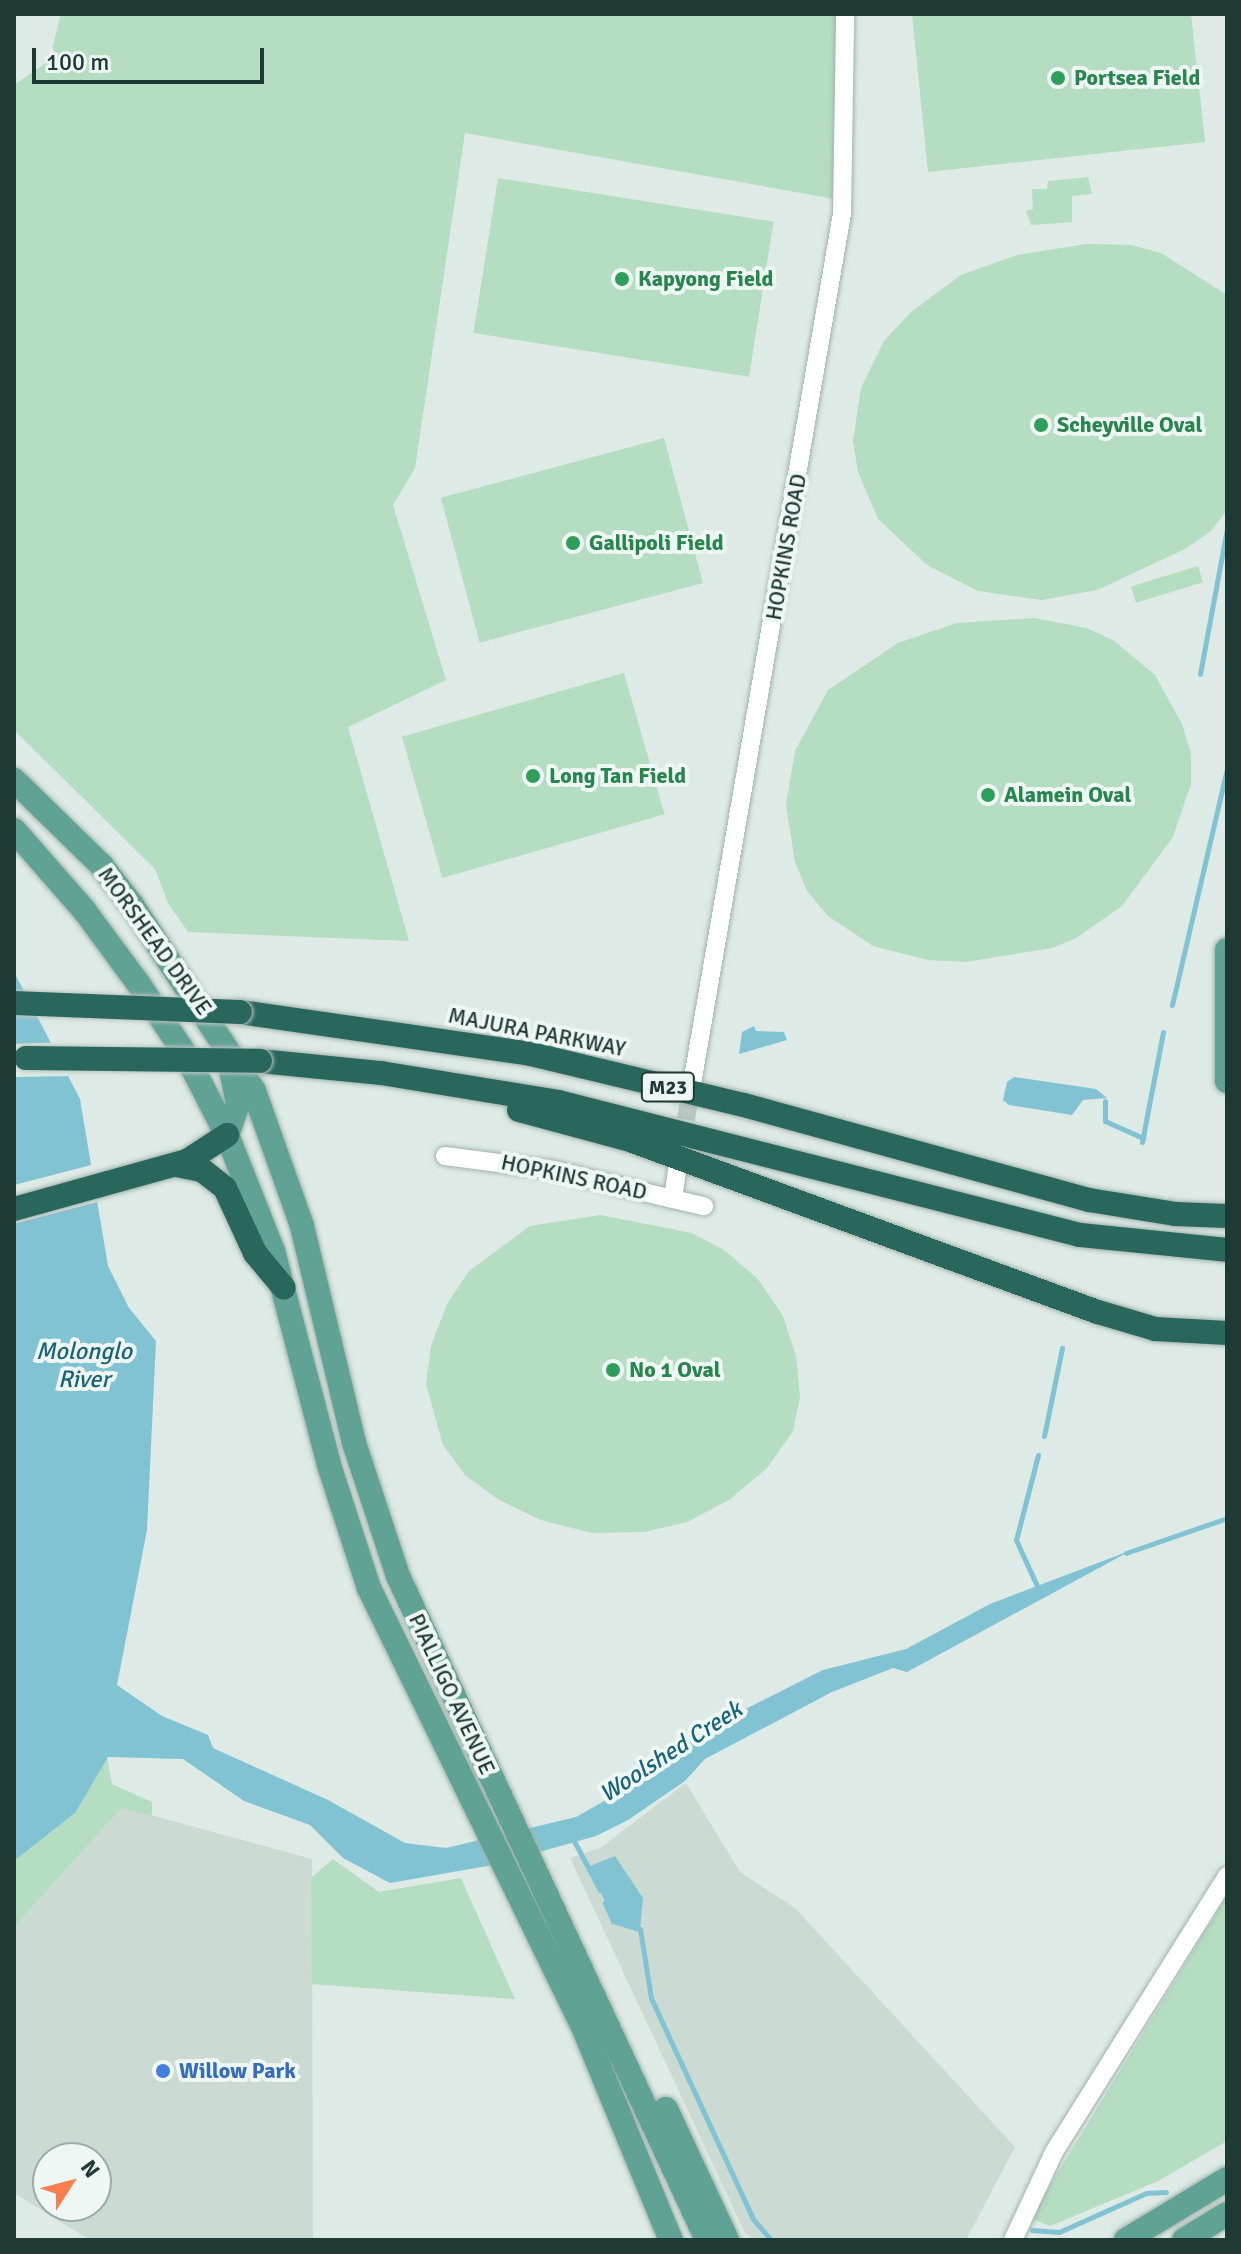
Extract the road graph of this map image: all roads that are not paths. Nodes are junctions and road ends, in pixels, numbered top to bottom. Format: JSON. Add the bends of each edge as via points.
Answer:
{"nodes":[{"id":1,"x":845,"y":14,"type":"edge"},
{"id":2,"x":14,"y":780,"type":"edge"},
{"id":3,"x":14,"y":830,"type":"edge"},
{"id":4,"x":1227,"y":950,"type":"edge"},
{"id":5,"x":14,"y":1003,"type":"edge"},
{"id":6,"x":223,"y":1036,"type":"junction"},
{"id":7,"x":14,"y":1059,"type":"edge"},
{"id":8,"x":381,"y":1073,"type":"junction"},
{"id":9,"x":693,"y":1078,"type":"tunnel mouth"},
{"id":10,"x":1227,"y":1081,"type":"edge"},
{"id":11,"x":268,"y":1122,"type":"joint"},
{"id":12,"x":227,"y":1135,"type":"junction"},
{"id":13,"x":445,"y":1156,"type":"dead end"},
{"id":14,"x":239,"y":1160,"type":"joint"},
{"id":15,"x":176,"y":1165,"type":"junction"},
{"id":16,"x":677,"y":1170,"type":"dead end"},
{"id":17,"x":673,"y":1199,"type":"junction"},
{"id":18,"x":704,"y":1206,"type":"dead end"},
{"id":19,"x":14,"y":1209,"type":"edge"},
{"id":20,"x":1227,"y":1216,"type":"edge"},
{"id":21,"x":1227,"y":1250,"type":"edge"},
{"id":22,"x":284,"y":1288,"type":"junction"},
{"id":23,"x":1227,"y":1333,"type":"edge"},
{"id":24,"x":1227,"y":1876,"type":"edge"},
{"id":25,"x":590,"y":1984,"type":"junction"},
{"id":26,"x":1227,"y":2179,"type":"edge"},
{"id":27,"x":1227,"y":2214,"type":"edge"},
{"id":28,"x":1017,"y":2238,"type":"edge"},
{"id":29,"x":671,"y":2240,"type":"edge"},
{"id":30,"x":707,"y":2240,"type":"edge"},
{"id":31,"x":727,"y":2240,"type":"edge"},
{"id":32,"x":1126,"y":2240,"type":"edge"},
{"id":33,"x":1184,"y":2240,"type":"edge"}],
"edges":[{"from":1,"to":9,"type":"street","name":"HOPKINS ROAD","via":[[842,214]]},
{"from":2,"to":6,"type":"main road","name":"MORSHEAD DRIVE","via":[[102,866]]},
{"from":3,"to":12,"type":"main road","name":"MORSHEAD DRIVE","via":[[119,957],[187,1057]]},
{"from":4,"to":10,"type":"main road"},
{"from":5,"to":20,"type":"highway","name":"MAJURA PARKWAY","number":"M23","bridge":true,"via":[[240,1012],[531,1054],[744,1105],[1089,1200],[1175,1214]]},
{"from":6,"to":11,"type":"main road","name":"MORSHEAD DRIVE"},
{"from":6,"to":12,"type":"main road","via":[[238,1096]]},
{"from":7,"to":8,"type":"highway","number":"M23","bridge":true,"via":[[260,1061]]},
{"from":8,"to":21,"type":"highway","number":"M23","via":[[608,1113],[1080,1235]]},
{"from":8,"to":23,"type":"highway","via":[[630,1140],[1141,1326]]},
{"from":11,"to":25,"type":"main road","name":"PIALLIGO AVENUE","via":[[302,1226],[378,1519],[434,1661]]},
{"from":12,"to":14,"type":"main road","name":"MORSHEAD DRIVE"},
{"from":12,"to":15,"type":"highway"},
{"from":13,"to":17,"type":"street","name":"HOPKINS ROAD","via":[[553,1170]]},
{"from":14,"to":22,"type":"main road","name":"PIALLIGO AVENUE"},
{"from":15,"to":19,"type":"highway"},
{"from":15,"to":22,"type":"highway","via":[[202,1170],[225,1188],[255,1253]]},
{"from":16,"to":17,"type":"street","name":"HOPKINS ROAD"},
{"from":17,"to":18,"type":"street"},
{"from":22,"to":29,"type":"main road","name":"PIALLIGO AVENUE","via":[[360,1564],[387,1631],[581,2022]]},
{"from":24,"to":28,"type":"street","via":[[1054,2152]]},
{"from":25,"to":30,"type":"main road","name":"PIALLIGO AVENUE"},
{"from":25,"to":31,"type":"main road","via":[[657,2092]]},
{"from":26,"to":32,"type":"main road"},
{"from":27,"to":33,"type":"main road"}]}
